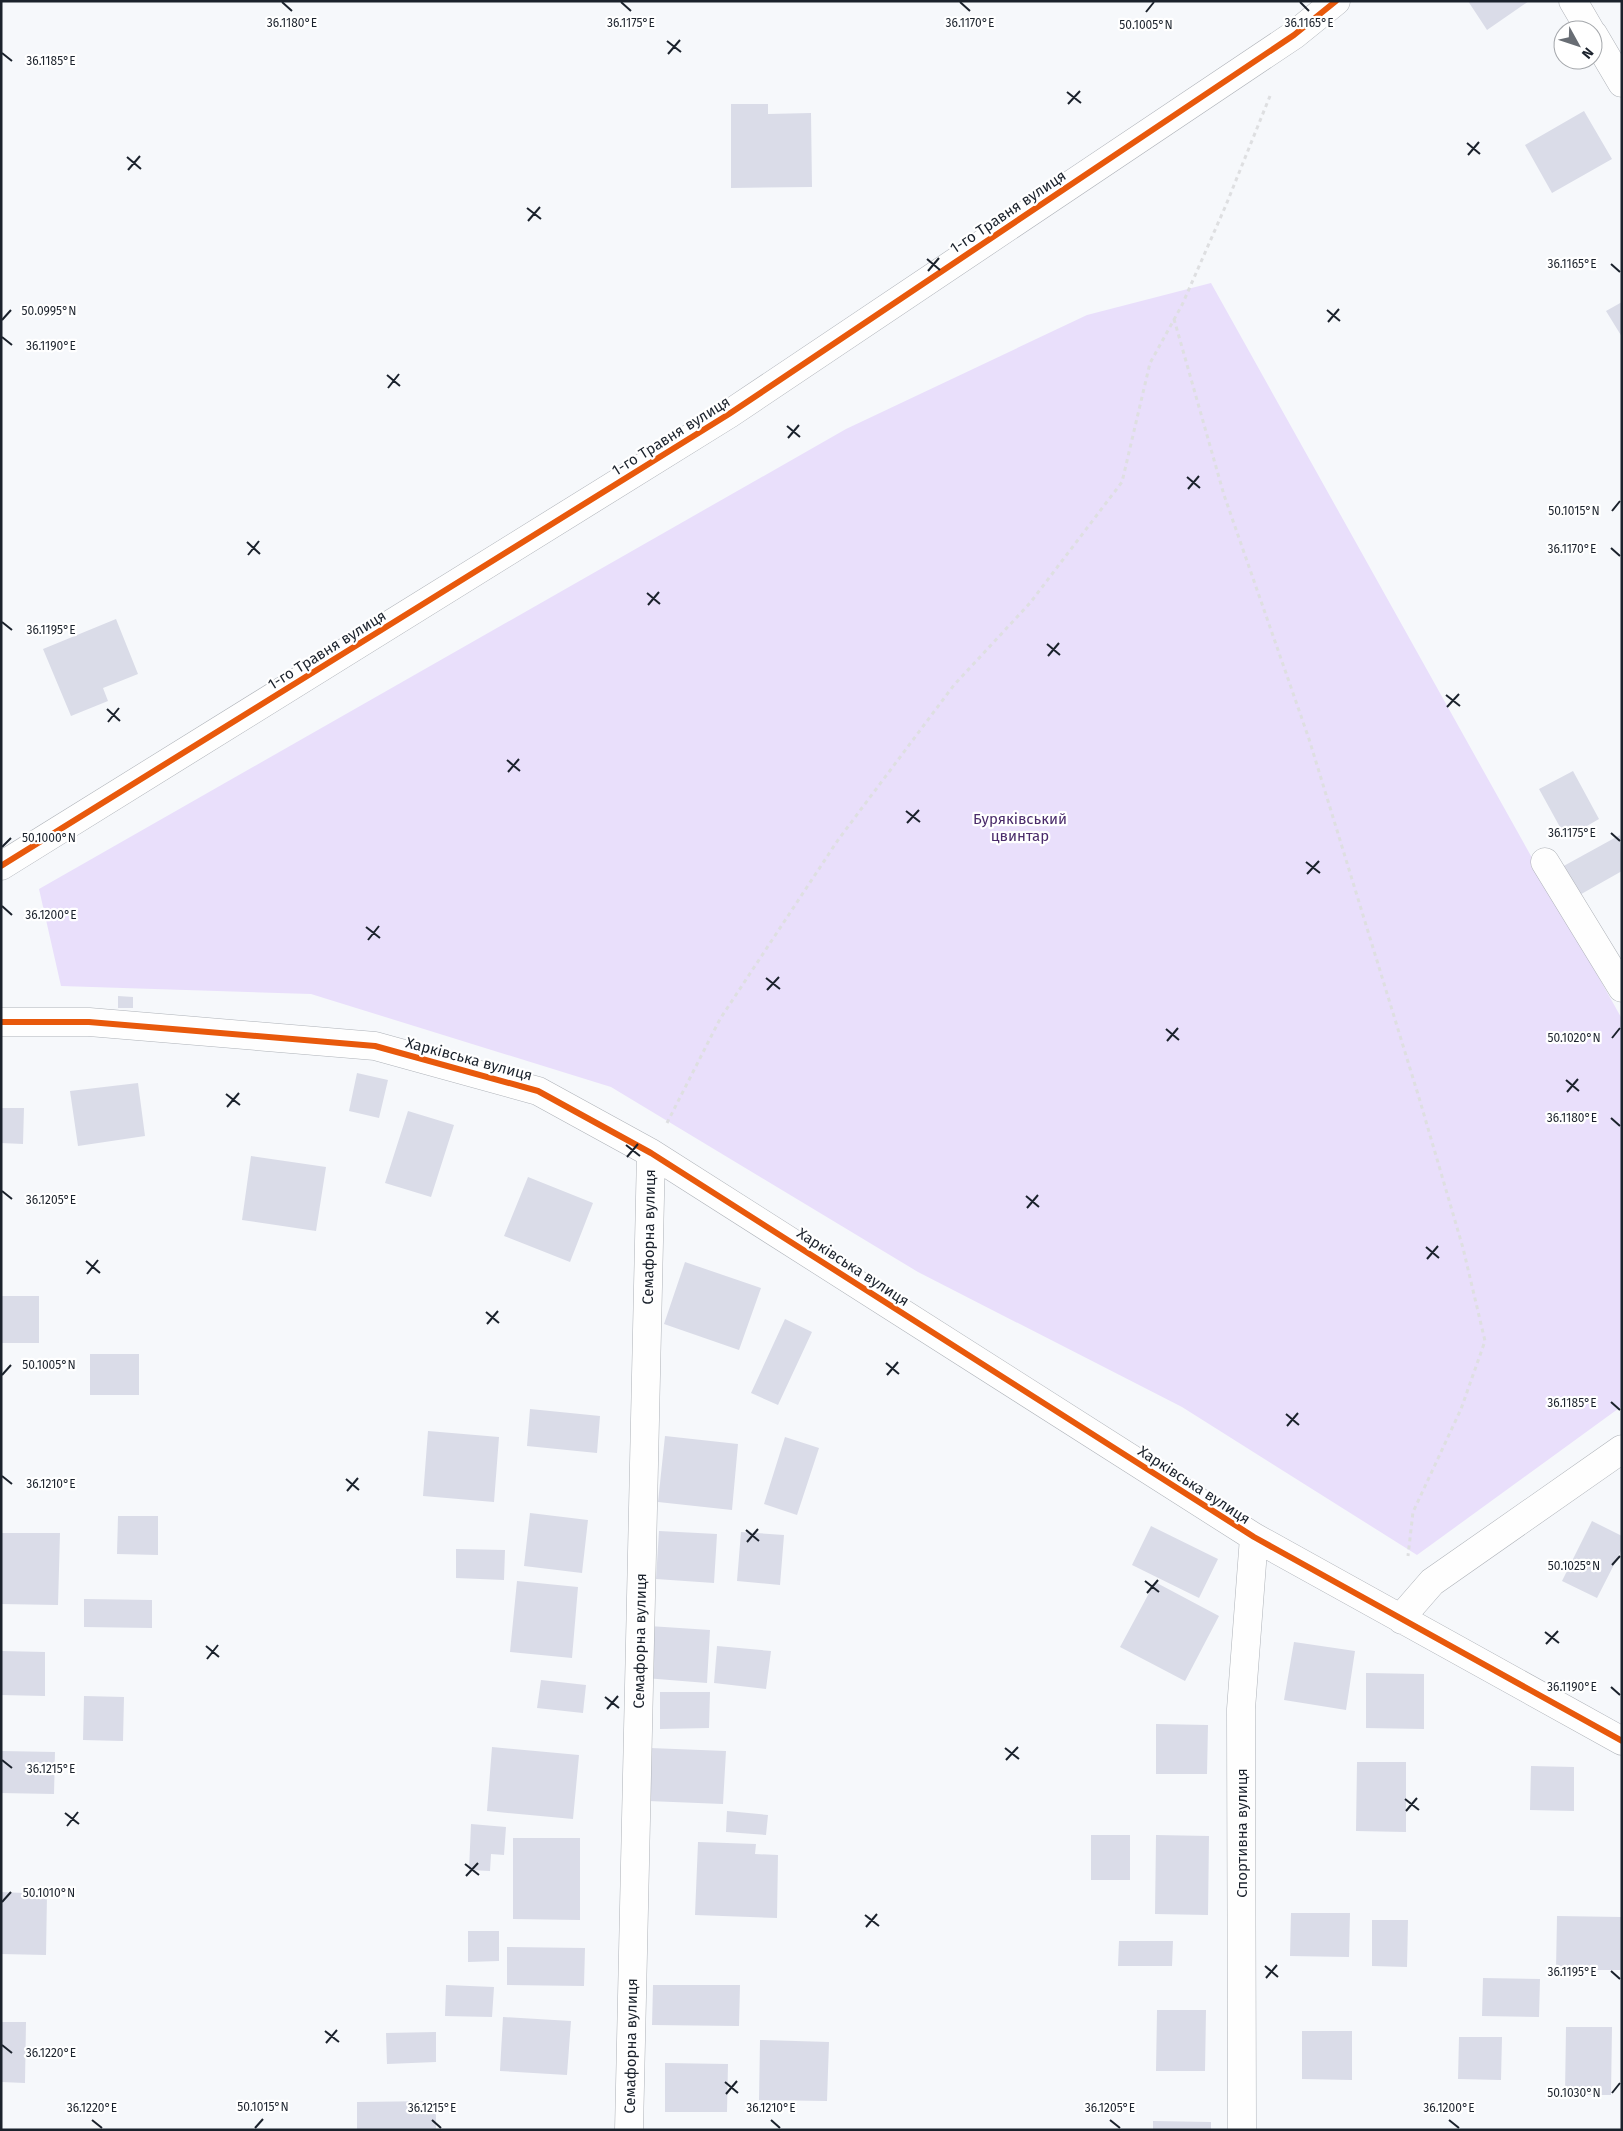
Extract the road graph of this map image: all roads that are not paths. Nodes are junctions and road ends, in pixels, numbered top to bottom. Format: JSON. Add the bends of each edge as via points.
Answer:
{"nodes":[{"id":1,"x":1336,"y":1,"type":"edge"},
{"id":2,"x":1574,"y":1,"type":"edge"},
{"id":3,"x":1584,"y":20,"type":"edge"},
{"id":4,"x":1603,"y":51,"type":"edge"},
{"id":5,"x":1622,"y":83,"type":"edge"},
{"id":6,"x":1545,"y":862,"type":"dead end"},
{"id":7,"x":1,"y":866,"type":"edge"},
{"id":8,"x":1622,"y":988,"type":"edge"},
{"id":9,"x":1,"y":1022,"type":"edge"},
{"id":10,"x":651,"y":1153,"type":"junction"},
{"id":11,"x":1622,"y":1449,"type":"edge"},
{"id":12,"x":1254,"y":1537,"type":"junction"},
{"id":13,"x":1402,"y":1620,"type":"junction"},
{"id":14,"x":1622,"y":1742,"type":"edge"},
{"id":15,"x":629,"y":2130,"type":"edge"},
{"id":16,"x":1242,"y":2130,"type":"edge"}],
"edges":[{"from":1,"to":7,"type":"street","name":"1-го Травня вулиця","via":[[1294,35],[729,414]]},
{"from":2,"to":3,"type":"street"},
{"from":4,"to":5,"type":"street"},
{"from":6,"to":8,"type":"street"},
{"from":9,"to":10,"type":"street","name":"Харківська вулиця","via":[[89,1022],[375,1046],[538,1091]]},
{"from":10,"to":12,"type":"street","name":"Харківська вулиця"},
{"from":10,"to":15,"type":"street","name":"Семафорна вулиця"},
{"from":11,"to":13,"type":"street","via":[[1432,1582]]},
{"from":12,"to":13,"type":"street","name":"Харківська вулиця"},
{"from":12,"to":16,"type":"street","name":"Спортивна вулиця","via":[[1241,1709]]},
{"from":13,"to":14,"type":"street","name":"Харківська вулиця"}]}
